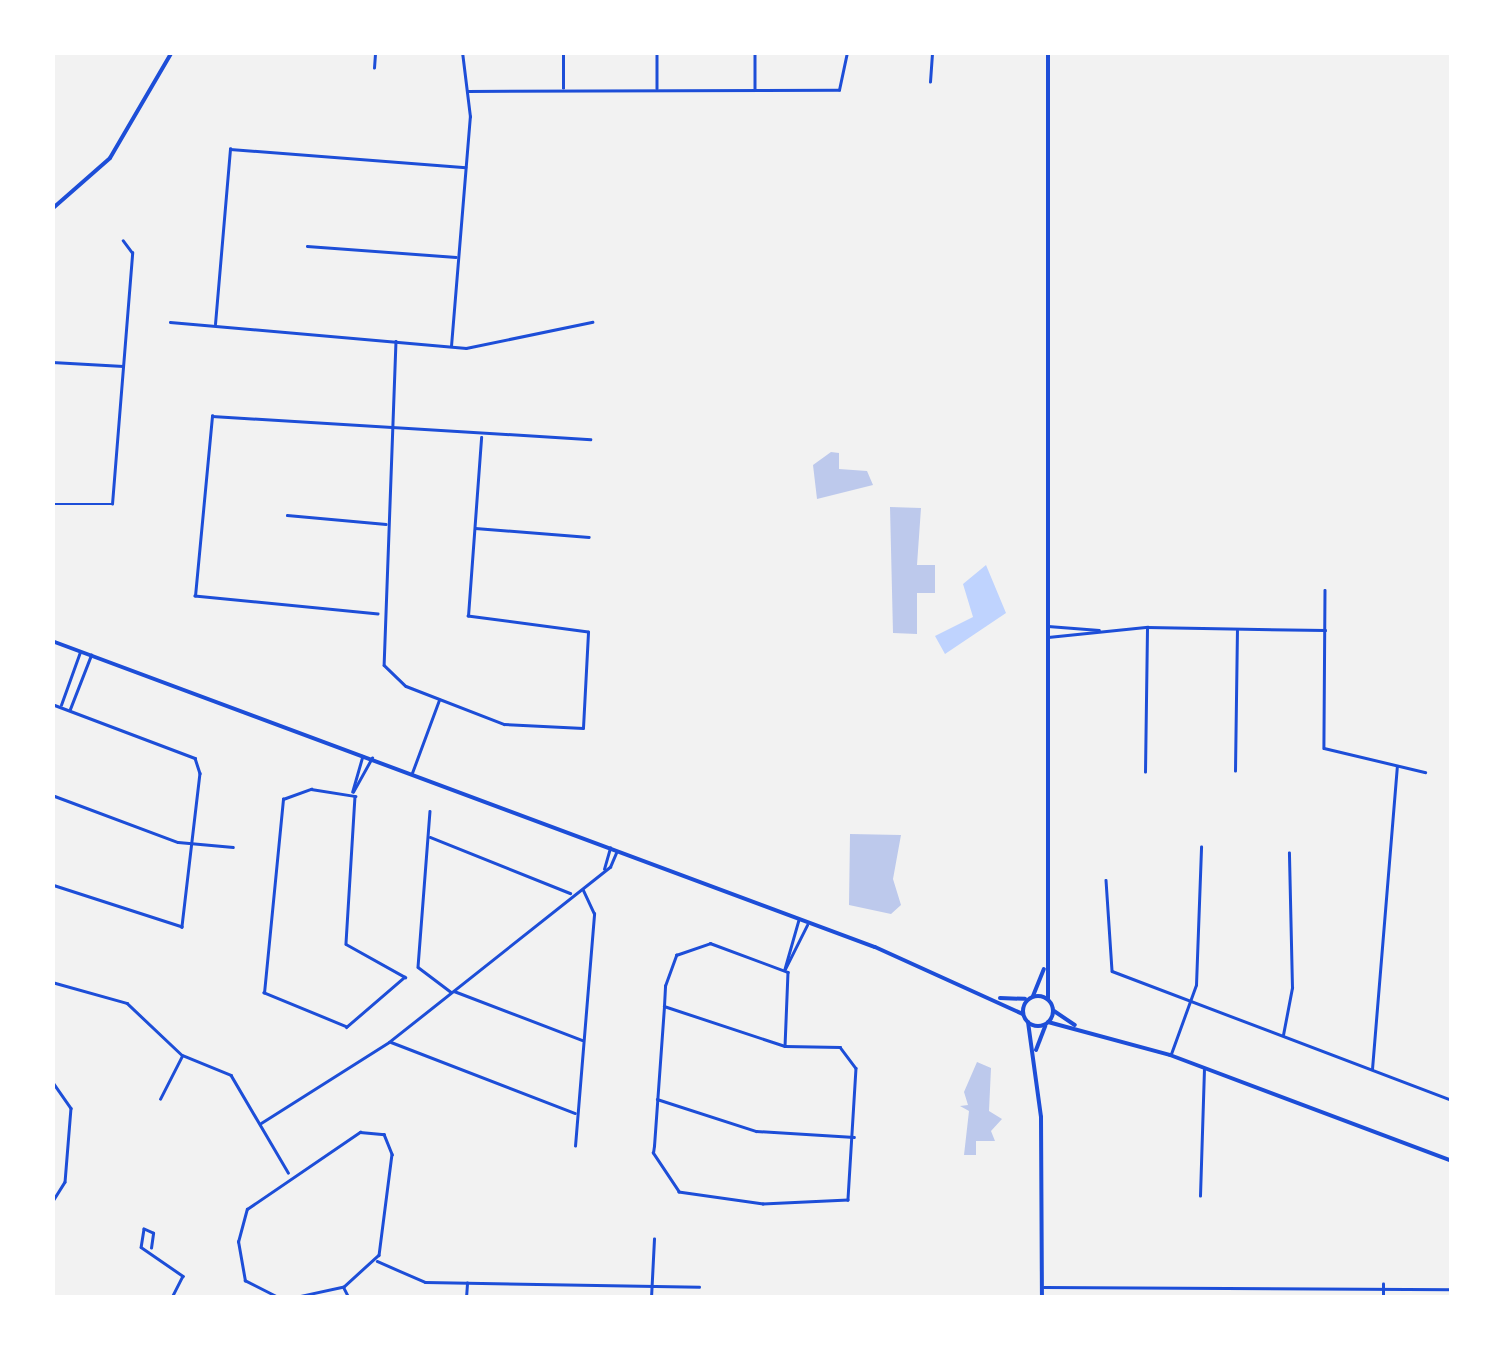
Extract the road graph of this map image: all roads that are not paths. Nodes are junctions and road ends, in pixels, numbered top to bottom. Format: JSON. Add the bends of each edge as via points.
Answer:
{"nodes":[{"id":1,"x":172,"y":52,"type":"edge"},
{"id":2,"x":375,"y":52,"type":"edge"},
{"id":3,"x":462,"y":52,"type":"edge"},
{"id":4,"x":563,"y":52,"type":"edge"},
{"id":5,"x":657,"y":52,"type":"edge"},
{"id":6,"x":755,"y":52,"type":"edge"},
{"id":7,"x":848,"y":52,"type":"edge"},
{"id":8,"x":932,"y":52,"type":"edge"},
{"id":9,"x":1048,"y":52,"type":"edge"},
{"id":10,"x":374,"y":68,"type":"dead end"},
{"id":11,"x":930,"y":82,"type":"dead end"},
{"id":12,"x":755,"y":89,"type":"junction"},
{"id":13,"x":563,"y":90,"type":"junction"},
{"id":14,"x":657,"y":90,"type":"junction"},
{"id":15,"x":467,"y":91,"type":"junction"},
{"id":16,"x":465,"y":167,"type":"junction"},
{"id":17,"x":52,"y":209,"type":"edge"},
{"id":18,"x":122,"y":241,"type":"dead end"},
{"id":19,"x":307,"y":246,"type":"dead end"},
{"id":20,"x":458,"y":257,"type":"junction"},
{"id":21,"x":170,"y":322,"type":"dead end"},
{"id":22,"x":592,"y":322,"type":"dead end"},
{"id":23,"x":215,"y":326,"type":"junction"},
{"id":24,"x":396,"y":341,"type":"junction"},
{"id":25,"x":451,"y":347,"type":"junction"},
{"id":26,"x":52,"y":362,"type":"edge"},
{"id":27,"x":124,"y":366,"type":"junction"},
{"id":28,"x":388,"y":429,"type":"junction"},
{"id":29,"x":481,"y":437,"type":"junction"},
{"id":30,"x":590,"y":438,"type":"dead end"},
{"id":31,"x":52,"y":504,"type":"edge"},
{"id":32,"x":287,"y":515,"type":"dead end"},
{"id":33,"x":387,"y":524,"type":"junction"},
{"id":34,"x":474,"y":528,"type":"junction"},
{"id":35,"x":589,"y":537,"type":"dead end"},
{"id":36,"x":1325,"y":590,"type":"dead end"},
{"id":37,"x":380,"y":614,"type":"junction"},
{"id":38,"x":1047,"y":626,"type":"junction"},
{"id":39,"x":1148,"y":627,"type":"junction"},
{"id":40,"x":1101,"y":630,"type":"junction"},
{"id":41,"x":1237,"y":630,"type":"junction"},
{"id":42,"x":1324,"y":630,"type":"junction"},
{"id":43,"x":1046,"y":637,"type":"junction"},
{"id":44,"x":52,"y":640,"type":"edge"},
{"id":45,"x":81,"y":650,"type":"junction"},
{"id":46,"x":91,"y":654,"type":"junction"},
{"id":47,"x":440,"y":699,"type":"junction"},
{"id":48,"x":52,"y":704,"type":"edge"},
{"id":49,"x":60,"y":706,"type":"junction"},
{"id":50,"x":70,"y":710,"type":"junction"},
{"id":51,"x":363,"y":755,"type":"junction"},
{"id":52,"x":372,"y":758,"type":"junction"},
{"id":53,"x":1397,"y":767,"type":"junction"},
{"id":54,"x":1235,"y":771,"type":"dead end"},
{"id":55,"x":1145,"y":772,"type":"dead end"},
{"id":56,"x":1425,"y":772,"type":"dead end"},
{"id":57,"x":412,"y":774,"type":"junction"},
{"id":58,"x":353,"y":792,"type":"junction"},
{"id":59,"x":52,"y":795,"type":"edge"},
{"id":60,"x":430,"y":812,"type":"dead end"},
{"id":61,"x":428,"y":837,"type":"junction"},
{"id":62,"x":194,"y":844,"type":"junction"},
{"id":63,"x":233,"y":847,"type":"dead end"},
{"id":64,"x":1201,"y":847,"type":"dead end"},
{"id":65,"x":614,"y":848,"type":"junction"},
{"id":66,"x":1289,"y":853,"type":"dead end"},
{"id":67,"x":1106,"y":880,"type":"dead end"},
{"id":68,"x":52,"y":885,"type":"edge"},
{"id":69,"x":582,"y":888,"type":"junction"},
{"id":70,"x":572,"y":896,"type":"junction"},
{"id":71,"x":800,"y":919,"type":"junction"},
{"id":72,"x":808,"y":922,"type":"junction"},
{"id":73,"x":1044,"y":969,"type":"junction"},
{"id":74,"x":784,"y":970,"type":"junction"},
{"id":75,"x":52,"y":982,"type":"edge"},
{"id":76,"x":452,"y":991,"type":"junction"},
{"id":77,"x":1000,"y":998,"type":"junction"},
{"id":78,"x":1031,"y":998,"type":"junction"},
{"id":79,"x":1048,"y":999,"type":"junction"},
{"id":80,"x":1191,"y":1004,"type":"junction"},
{"id":81,"x":664,"y":1006,"type":"junction"},
{"id":82,"x":1054,"y":1010,"type":"junction"},
{"id":83,"x":1023,"y":1014,"type":"junction"},
{"id":84,"x":1028,"y":1022,"type":"junction"},
{"id":85,"x":1047,"y":1023,"type":"junction"},
{"id":86,"x":1074,"y":1025,"type":"junction"},
{"id":87,"x":1282,"y":1038,"type":"junction"},
{"id":88,"x":584,"y":1040,"type":"junction"},
{"id":89,"x":390,"y":1042,"type":"junction"},
{"id":90,"x":784,"y":1046,"type":"junction"},
{"id":91,"x":1036,"y":1050,"type":"junction"},
{"id":92,"x":182,"y":1055,"type":"junction"},
{"id":93,"x":1170,"y":1055,"type":"junction"},
{"id":94,"x":1204,"y":1068,"type":"junction"},
{"id":95,"x":1371,"y":1070,"type":"junction"},
{"id":96,"x":52,"y":1081,"type":"edge"},
{"id":97,"x":160,"y":1099,"type":"dead end"},
{"id":98,"x":657,"y":1100,"type":"junction"},
{"id":99,"x":1452,"y":1100,"type":"edge"},
{"id":100,"x":577,"y":1114,"type":"junction"},
{"id":101,"x":261,"y":1123,"type":"junction"},
{"id":102,"x":856,"y":1137,"type":"junction"},
{"id":103,"x":575,"y":1146,"type":"dead end"},
{"id":104,"x":1452,"y":1160,"type":"edge"},
{"id":105,"x":289,"y":1174,"type":"junction"},
{"id":106,"x":1200,"y":1196,"type":"dead end"},
{"id":107,"x":52,"y":1203,"type":"edge"},
{"id":108,"x":654,"y":1239,"type":"dead end"},
{"id":109,"x":151,"y":1248,"type":"dead end"},
{"id":110,"x":376,"y":1260,"type":"junction"},
{"id":111,"x":467,"y":1282,"type":"junction"},
{"id":112,"x":1383,"y":1284,"type":"junction"},
{"id":113,"x":652,"y":1285,"type":"junction"},
{"id":114,"x":344,"y":1286,"type":"junction"},
{"id":115,"x":699,"y":1286,"type":"dead end"},
{"id":116,"x":1042,"y":1288,"type":"junction"},
{"id":117,"x":1105,"y":1288,"type":"junction"},
{"id":118,"x":1452,"y":1288,"type":"edge"},
{"id":119,"x":172,"y":1298,"type":"edge"},
{"id":120,"x":279,"y":1298,"type":"edge"},
{"id":121,"x":293,"y":1298,"type":"edge"},
{"id":122,"x":349,"y":1298,"type":"edge"},
{"id":123,"x":466,"y":1298,"type":"edge"},
{"id":124,"x":651,"y":1298,"type":"edge"},
{"id":125,"x":1042,"y":1298,"type":"edge"},
{"id":126,"x":1105,"y":1298,"type":"edge"},
{"id":127,"x":1383,"y":1298,"type":"edge"}],
"edges":[{"from":1,"to":17,"type":"street","via":[[110,158]]},
{"from":2,"to":10,"type":"street"},
{"from":3,"to":15,"type":"street"},
{"from":4,"to":13,"type":"street"},
{"from":5,"to":14,"type":"street"},
{"from":6,"to":12,"type":"street"},
{"from":7,"to":12,"type":"street","via":[[846,86]]},
{"from":8,"to":11,"type":"street"},
{"from":9,"to":38,"type":"street"},
{"from":12,"to":14,"type":"street"},
{"from":13,"to":14,"type":"street"},
{"from":13,"to":15,"type":"street"},
{"from":15,"to":16,"type":"street"},
{"from":16,"to":20,"type":"street"},
{"from":16,"to":23,"type":"street","via":[[230,148]]},
{"from":18,"to":27,"type":"street","via":[[132,253]]},
{"from":19,"to":20,"type":"street"},
{"from":20,"to":25,"type":"street"},
{"from":21,"to":23,"type":"street"},
{"from":22,"to":25,"type":"street","via":[[502,346]]},
{"from":23,"to":24,"type":"street"},
{"from":24,"to":25,"type":"street"},
{"from":24,"to":28,"type":"street"},
{"from":26,"to":27,"type":"street"},
{"from":27,"to":31,"type":"street","via":[[110,507]]},
{"from":28,"to":29,"type":"street"},
{"from":28,"to":33,"type":"street"},
{"from":28,"to":37,"type":"street","via":[[210,417],[195,596]]},
{"from":29,"to":30,"type":"street"},
{"from":29,"to":34,"type":"street"},
{"from":32,"to":33,"type":"street"},
{"from":33,"to":37,"type":"street"},
{"from":34,"to":35,"type":"street"},
{"from":34,"to":47,"type":"street","via":[[470,619],[588,632],[587,726],[514,726]]},
{"from":36,"to":42,"type":"street"},
{"from":37,"to":47,"type":"street","via":[[388,672]]},
{"from":38,"to":40,"type":"street"},
{"from":38,"to":43,"type":"street"},
{"from":39,"to":40,"type":"street"},
{"from":39,"to":41,"type":"street"},
{"from":39,"to":55,"type":"street"},
{"from":40,"to":43,"type":"street"},
{"from":41,"to":42,"type":"street"},
{"from":41,"to":54,"type":"street"},
{"from":42,"to":53,"type":"street","via":[[1324,748]]},
{"from":43,"to":73,"type":"street"},
{"from":44,"to":45,"type":"street"},
{"from":45,"to":46,"type":"street"},
{"from":45,"to":49,"type":"street"},
{"from":46,"to":50,"type":"street"},
{"from":46,"to":51,"type":"street"},
{"from":47,"to":57,"type":"street"},
{"from":48,"to":49,"type":"street"},
{"from":49,"to":50,"type":"street"},
{"from":50,"to":62,"type":"street","via":[[198,759]]},
{"from":51,"to":52,"type":"street"},
{"from":51,"to":58,"type":"street"},
{"from":52,"to":57,"type":"street"},
{"from":52,"to":58,"type":"street"},
{"from":53,"to":56,"type":"street"},
{"from":53,"to":95,"type":"street"},
{"from":57,"to":65,"type":"street"},
{"from":58,"to":58,"type":"street","via":[[302,789],[283,799],[264,985],[266,996],[347,1026],[405,977],[346,944]]},
{"from":59,"to":62,"type":"street"},
{"from":60,"to":61,"type":"street"},
{"from":61,"to":70,"type":"street"},
{"from":61,"to":76,"type":"street","via":[[418,967]]},
{"from":62,"to":63,"type":"street"},
{"from":62,"to":68,"type":"street","via":[[182,927]]},
{"from":64,"to":80,"type":"street"},
{"from":65,"to":69,"type":"street","via":[[604,870]]},
{"from":65,"to":71,"type":"street"},
{"from":66,"to":87,"type":"street","via":[[1292,988]]},
{"from":67,"to":80,"type":"street","via":[[1110,969]]},
{"from":69,"to":70,"type":"street"},
{"from":69,"to":88,"type":"street","via":[[594,914]]},
{"from":70,"to":76,"type":"street"},
{"from":71,"to":72,"type":"street"},
{"from":71,"to":74,"type":"street"},
{"from":72,"to":74,"type":"street"},
{"from":72,"to":77,"type":"street"},
{"from":73,"to":78,"type":"street"},
{"from":73,"to":79,"type":"street"},
{"from":74,"to":81,"type":"street","via":[[700,942],[676,955]]},
{"from":74,"to":90,"type":"street"},
{"from":75,"to":92,"type":"street","via":[[127,1003]]},
{"from":76,"to":88,"type":"street"},
{"from":76,"to":89,"type":"street"},
{"from":77,"to":78,"type":"street"},
{"from":77,"to":83,"type":"street"},
{"from":78,"to":79,"type":"street"},
{"from":78,"to":83,"type":"street"},
{"from":79,"to":82,"type":"street"},
{"from":80,"to":87,"type":"street"},
{"from":80,"to":93,"type":"street"},
{"from":81,"to":90,"type":"street"},
{"from":81,"to":98,"type":"street"},
{"from":82,"to":85,"type":"street"},
{"from":82,"to":86,"type":"street"},
{"from":83,"to":84,"type":"street"},
{"from":84,"to":85,"type":"street"},
{"from":84,"to":91,"type":"street"},
{"from":85,"to":86,"type":"street"},
{"from":85,"to":91,"type":"street"},
{"from":86,"to":93,"type":"street"},
{"from":87,"to":95,"type":"street"},
{"from":88,"to":100,"type":"street"},
{"from":89,"to":100,"type":"street"},
{"from":89,"to":101,"type":"street"},
{"from":90,"to":102,"type":"street","via":[[838,1046],[850,1055]]},
{"from":91,"to":116,"type":"street"},
{"from":92,"to":97,"type":"street"},
{"from":92,"to":101,"type":"street","via":[[230,1074]]},
{"from":93,"to":94,"type":"street"},
{"from":94,"to":104,"type":"street"},
{"from":94,"to":106,"type":"street"},
{"from":95,"to":99,"type":"street"},
{"from":96,"to":107,"type":"street","via":[[66,1094],[66,1180]]},
{"from":98,"to":102,"type":"street","via":[[756,1130]]},
{"from":98,"to":102,"type":"street","via":[[653,1153],[675,1191],[734,1201],[848,1200]]},
{"from":100,"to":103,"type":"street"},
{"from":101,"to":105,"type":"street"},
{"from":105,"to":110,"type":"street","via":[[363,1131],[384,1134],[392,1154]]},
{"from":105,"to":120,"type":"street","via":[[250,1204],[238,1233],[246,1281]]},
{"from":108,"to":113,"type":"street"},
{"from":109,"to":119,"type":"street","via":[[183,1276]]},
{"from":110,"to":111,"type":"street","via":[[422,1282]]},
{"from":110,"to":114,"type":"street"},
{"from":111,"to":113,"type":"street"},
{"from":111,"to":123,"type":"street"},
{"from":112,"to":117,"type":"street"},
{"from":112,"to":118,"type":"street"},
{"from":112,"to":127,"type":"street"},
{"from":113,"to":115,"type":"street"},
{"from":113,"to":124,"type":"street"},
{"from":114,"to":121,"type":"street"},
{"from":114,"to":122,"type":"street"},
{"from":116,"to":117,"type":"street"},
{"from":116,"to":125,"type":"street"},
{"from":117,"to":126,"type":"street"}]}
